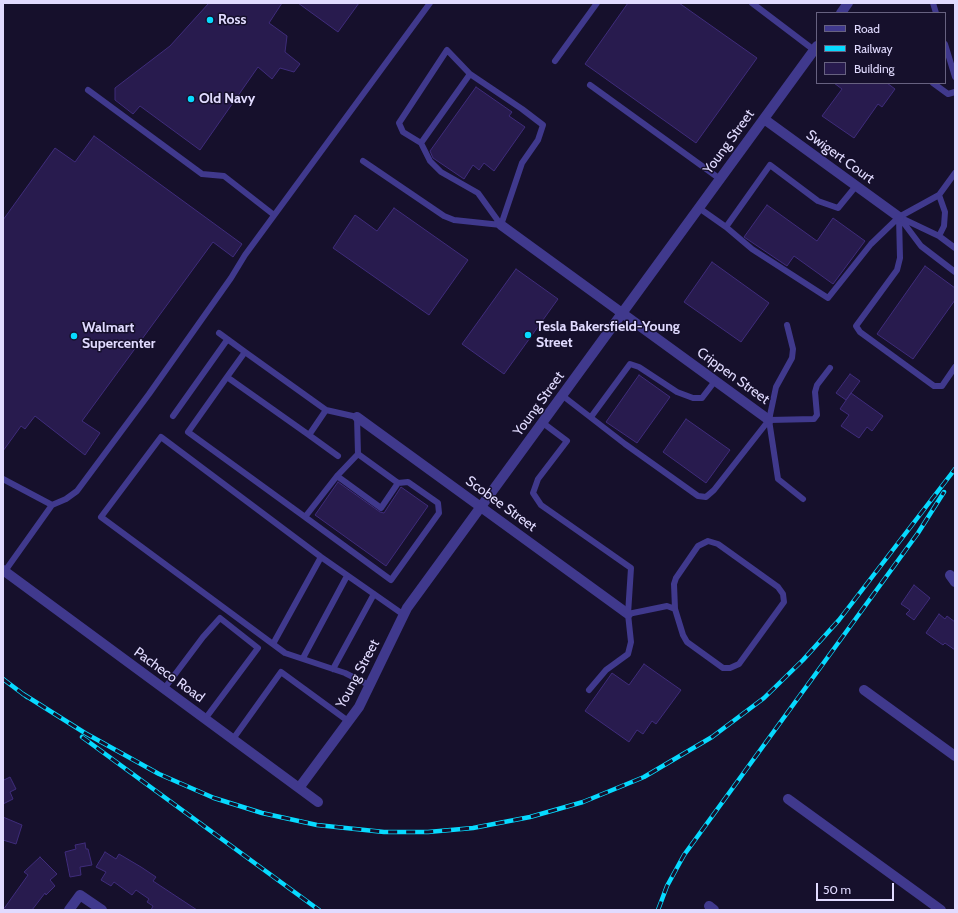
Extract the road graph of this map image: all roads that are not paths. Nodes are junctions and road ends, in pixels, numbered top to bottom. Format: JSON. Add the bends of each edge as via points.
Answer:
{"nodes":[{"id":1,"x":430,"y":3,"type":"edge"},
{"id":2,"x":597,"y":3,"type":"edge"},
{"id":3,"x":752,"y":3,"type":"edge"},
{"id":4,"x":848,"y":3,"type":"edge"},
{"id":5,"x":842,"y":12,"type":"edge"},
{"id":6,"x":946,"y":47,"type":"edge"},
{"id":7,"x":816,"y":48,"type":"edge"},
{"id":8,"x":555,"y":61,"type":"dead end"},
{"id":9,"x":470,"y":74,"type":"junction"},
{"id":10,"x":955,"y":77,"type":"edge"},
{"id":11,"x":934,"y":84,"type":"edge"},
{"id":12,"x":590,"y":86,"type":"dead end"},
{"id":13,"x":88,"y":90,"type":"dead end"},
{"id":14,"x":955,"y":92,"type":"edge"},
{"id":15,"x":764,"y":119,"type":"junction"},
{"id":16,"x":421,"y":143,"type":"junction"},
{"id":17,"x":363,"y":161,"type":"dead end"},
{"id":18,"x":955,"y":173,"type":"edge"},
{"id":19,"x":720,"y":179,"type":"junction"},
{"id":20,"x":856,"y":186,"type":"junction"},
{"id":21,"x":939,"y":195,"type":"junction"},
{"id":22,"x":699,"y":208,"type":"junction"},
{"id":23,"x":274,"y":215,"type":"junction"},
{"id":24,"x":899,"y":217,"type":"junction"},
{"id":25,"x":500,"y":225,"type":"junction"},
{"id":26,"x":726,"y":227,"type":"junction"},
{"id":27,"x":939,"y":236,"type":"junction"},
{"id":28,"x":955,"y":248,"type":"edge"},
{"id":29,"x":955,"y":272,"type":"edge"},
{"id":30,"x":623,"y":313,"type":"junction"},
{"id":31,"x":787,"y":325,"type":"dead end"},
{"id":32,"x":219,"y":334,"type":"dead end"},
{"id":33,"x":227,"y":340,"type":"junction"},
{"id":34,"x":245,"y":352,"type":"junction"},
{"id":35,"x":955,"y":367,"type":"edge"},
{"id":36,"x":830,"y":368,"type":"dead end"},
{"id":37,"x":227,"y":377,"type":"junction"},
{"id":38,"x":715,"y":381,"type":"junction"},
{"id":39,"x":563,"y":396,"type":"junction"},
{"id":40,"x":326,"y":410,"type":"junction"},
{"id":41,"x":173,"y":416,"type":"dead end"},
{"id":42,"x":357,"y":417,"type":"junction"},
{"id":43,"x":591,"y":417,"type":"junction"},
{"id":44,"x":769,"y":420,"type":"junction"},
{"id":45,"x":543,"y":423,"type":"junction"},
{"id":46,"x":309,"y":435,"type":"junction"},
{"id":47,"x":358,"y":454,"type":"junction"},
{"id":48,"x":338,"y":456,"type":"dead end"},
{"id":49,"x":337,"y":476,"type":"junction"},
{"id":50,"x":3,"y":478,"type":"edge"},
{"id":51,"x":398,"y":483,"type":"junction"},
{"id":52,"x":803,"y":499,"type":"dead end"},
{"id":53,"x":52,"y":505,"type":"junction"},
{"id":54,"x":482,"y":507,"type":"junction"},
{"id":55,"x":306,"y":517,"type":"junction"},
{"id":56,"x":320,"y":557,"type":"junction"},
{"id":57,"x":4,"y":571,"type":"edge"},
{"id":58,"x":347,"y":576,"type":"junction"},
{"id":59,"x":374,"y":594,"type":"junction"},
{"id":60,"x":675,"y":609,"type":"junction"},
{"id":61,"x":628,"y":614,"type":"junction"},
{"id":62,"x":404,"y":615,"type":"junction"},
{"id":63,"x":273,"y":644,"type":"junction"},
{"id":64,"x":303,"y":658,"type":"junction"},
{"id":65,"x":333,"y":669,"type":"junction"},
{"id":66,"x":369,"y":686,"type":"junction"},
{"id":67,"x":164,"y":689,"type":"junction"},
{"id":68,"x":589,"y":690,"type":"dead end"},
{"id":69,"x":864,"y":690,"type":"dead end"},
{"id":70,"x":205,"y":719,"type":"junction"},
{"id":71,"x":348,"y":721,"type":"junction"},
{"id":72,"x":232,"y":739,"type":"junction"},
{"id":73,"x":955,"y":756,"type":"edge"},
{"id":74,"x":299,"y":788,"type":"junction"},
{"id":75,"x":788,"y":799,"type":"dead end"},
{"id":76,"x":318,"y":802,"type":"dead end"},
{"id":77,"x":69,"y":910,"type":"edge"},
{"id":78,"x":102,"y":910,"type":"edge"},
{"id":79,"x":941,"y":910,"type":"edge"}],
"edges":[{"from":1,"to":23,"type":"lane"},
{"from":2,"to":8,"type":"lane"},
{"from":3,"to":7,"type":"lane"},
{"from":4,"to":5,"type":"street"},
{"from":6,"to":10,"type":"lane"},
{"from":7,"to":15,"type":"street","name":"Young Street"},
{"from":9,"to":16,"type":"lane"},
{"from":9,"to":16,"type":"lane","via":[[447,50],[399,123],[403,132]]},
{"from":9,"to":25,"type":"lane","via":[[543,125],[538,140],[522,163]]},
{"from":11,"to":14,"type":"lane","via":[[948,94]]},
{"from":12,"to":19,"type":"lane"},
{"from":13,"to":23,"type":"lane","via":[[202,174],[224,176]]},
{"from":15,"to":19,"type":"street","name":"Young Street"},
{"from":15,"to":20,"type":"street","name":"Swigert Court"},
{"from":16,"to":25,"type":"lane","via":[[430,161],[441,172],[478,193]]},
{"from":17,"to":25,"type":"lane","via":[[444,216],[460,221]]},
{"from":18,"to":21,"type":"lane"},
{"from":19,"to":22,"type":"street","name":"Young Street"},
{"from":20,"to":24,"type":"street","name":"Swigert Court"},
{"from":20,"to":26,"type":"lane","via":[[838,208],[818,201],[770,165]]},
{"from":21,"to":24,"type":"lane"},
{"from":21,"to":27,"type":"lane","via":[[945,212],[944,226]]},
{"from":22,"to":26,"type":"lane"},
{"from":22,"to":30,"type":"street","name":"Young Street"},
{"from":23,"to":53,"type":"lane","via":[[153,388],[77,491]]},
{"from":24,"to":26,"type":"lane","via":[[871,244],[828,298],[752,249]]},
{"from":24,"to":27,"type":"lane"},
{"from":24,"to":29,"type":"lane","via":[[921,246]]},
{"from":24,"to":35,"type":"lane","via":[[900,258],[897,270],[856,326],[860,332],[934,386],[942,386]]},
{"from":25,"to":30,"type":"street","name":"Crippen Street"},
{"from":27,"to":28,"type":"lane"},
{"from":30,"to":38,"type":"street","name":"Crippen Street"},
{"from":30,"to":39,"type":"street","name":"Young Street"},
{"from":31,"to":44,"type":"lane","via":[[793,349],[792,358],[776,387]]},
{"from":32,"to":33,"type":"lane"},
{"from":33,"to":34,"type":"lane"},
{"from":33,"to":41,"type":"lane"},
{"from":34,"to":37,"type":"lane"},
{"from":34,"to":40,"type":"lane"},
{"from":36,"to":44,"type":"lane","via":[[815,392],[817,415],[814,418]]},
{"from":37,"to":46,"type":"lane"},
{"from":37,"to":55,"type":"lane","via":[[188,432]]},
{"from":38,"to":43,"type":"lane","via":[[702,398],[693,398],[677,392],[639,367],[630,364]]},
{"from":38,"to":44,"type":"street","name":"Crippen Street"},
{"from":39,"to":43,"type":"lane"},
{"from":39,"to":45,"type":"street","name":"Young Street"},
{"from":40,"to":42,"type":"lane"},
{"from":40,"to":46,"type":"lane"},
{"from":42,"to":47,"type":"lane"},
{"from":42,"to":54,"type":"street","name":"Scobee Street"},
{"from":43,"to":44,"type":"lane","via":[[698,496],[706,497]]},
{"from":44,"to":52,"type":"lane","via":[[778,479]]},
{"from":45,"to":54,"type":"street","name":"Young Street"},
{"from":45,"to":61,"type":"lane","via":[[567,441],[538,479],[533,493],[542,505],[631,568]]},
{"from":46,"to":48,"type":"lane"},
{"from":47,"to":49,"type":"lane"},
{"from":47,"to":51,"type":"lane"},
{"from":49,"to":51,"type":"lane","via":[[381,508]]},
{"from":49,"to":55,"type":"lane"},
{"from":50,"to":53,"type":"lane"},
{"from":51,"to":55,"type":"lane","via":[[408,482],[438,503],[439,513],[391,580]]},
{"from":53,"to":57,"type":"lane"},
{"from":54,"to":61,"type":"street","name":"Scobee Street"},
{"from":54,"to":62,"type":"street","name":"Young Street"},
{"from":56,"to":58,"type":"lane"},
{"from":56,"to":63,"type":"lane"},
{"from":56,"to":63,"type":"lane","via":[[160,437],[101,517]]},
{"from":57,"to":67,"type":"street","name":"Pacheco Road"},
{"from":58,"to":59,"type":"lane"},
{"from":58,"to":64,"type":"lane"},
{"from":59,"to":62,"type":"lane"},
{"from":59,"to":65,"type":"lane"},
{"from":60,"to":60,"type":"lane","via":[[687,642],[723,668],[730,668],[739,664],[784,602],[783,594],[778,587],[718,544],[708,541],[698,546],[676,578]]},
{"from":60,"to":61,"type":"lane","via":[[667,606]]},
{"from":61,"to":68,"type":"lane","via":[[631,642],[628,654],[606,670]]},
{"from":62,"to":66,"type":"street","name":"Young Street"},
{"from":63,"to":64,"type":"lane","via":[[285,653]]},
{"from":64,"to":65,"type":"lane"},
{"from":65,"to":66,"type":"lane"},
{"from":66,"to":71,"type":"street","name":"Young Street","via":[[359,707]]},
{"from":67,"to":70,"type":"street","name":"Pacheco Road"},
{"from":67,"to":70,"type":"lane","via":[[220,618],[258,648]]},
{"from":69,"to":73,"type":"street"},
{"from":70,"to":72,"type":"street","name":"Pacheco Road"},
{"from":71,"to":72,"type":"lane","via":[[281,672]]},
{"from":71,"to":74,"type":"street","name":"Young Street"},
{"from":72,"to":74,"type":"street","name":"Pacheco Road"},
{"from":74,"to":76,"type":"street","name":"Pacheco Road"},
{"from":75,"to":79,"type":"street"},
{"from":77,"to":78,"type":"street","via":[[80,895]]}]}
